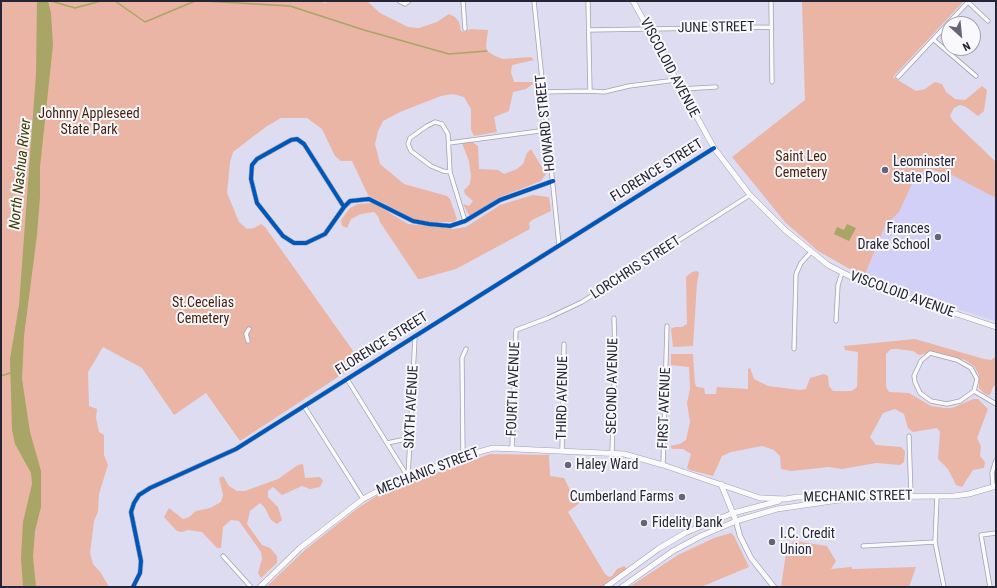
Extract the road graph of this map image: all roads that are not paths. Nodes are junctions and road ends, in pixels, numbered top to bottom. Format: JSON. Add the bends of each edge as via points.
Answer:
{"nodes":[{"id":1,"x":399,"y":1,"type":"edge"},
{"id":2,"x":409,"y":1,"type":"edge"},
{"id":3,"x":463,"y":1,"type":"edge"},
{"id":4,"x":534,"y":1,"type":"edge"},
{"id":5,"x":588,"y":1,"type":"edge"},
{"id":6,"x":633,"y":1,"type":"edge"},
{"id":7,"x":771,"y":1,"type":"edge"},
{"id":8,"x":968,"y":2,"type":"edge"},
{"id":9,"x":988,"y":21,"type":"dead end"},
{"id":10,"x":771,"y":27,"type":"junction"},
{"id":11,"x":465,"y":29,"type":"dead end"},
{"id":12,"x":648,"y":29,"type":"junction"},
{"id":13,"x":590,"y":30,"type":"junction"},
{"id":14,"x":934,"y":40,"type":"junction"},
{"id":15,"x":976,"y":76,"type":"dead end"},
{"id":16,"x":898,"y":77,"type":"dead end"},
{"id":17,"x":676,"y":80,"type":"junction"},
{"id":18,"x":772,"y":82,"type":"dead end"},
{"id":19,"x":716,"y":87,"type":"dead end"},
{"id":20,"x":681,"y":89,"type":"junction"},
{"id":21,"x":590,"y":91,"type":"junction"},
{"id":22,"x":542,"y":92,"type":"junction"},
{"id":23,"x":547,"y":130,"type":"junction"},
{"id":24,"x":449,"y":143,"type":"junction"},
{"id":25,"x":714,"y":148,"type":"junction"},
{"id":26,"x":450,"y":172,"type":"junction"},
{"id":27,"x":553,"y":181,"type":"junction"},
{"id":28,"x":750,"y":196,"type":"junction"},
{"id":29,"x":344,"y":207,"type":"junction"},
{"id":30,"x":465,"y":221,"type":"junction"},
{"id":31,"x":559,"y":245,"type":"junction"},
{"id":32,"x":811,"y":252,"type":"junction"},
{"id":33,"x":842,"y":273,"type":"junction"},
{"id":34,"x":614,"y":318,"type":"dead end"},
{"id":35,"x":836,"y":321,"type":"dead end"},
{"id":36,"x":667,"y":326,"type":"dead end"},
{"id":37,"x":996,"y":327,"type":"edge"},
{"id":38,"x":249,"y":329,"type":"dead end"},
{"id":39,"x":516,"y":330,"type":"joint"},
{"id":40,"x":415,"y":336,"type":"junction"},
{"id":41,"x":248,"y":341,"type":"dead end"},
{"id":42,"x":564,"y":344,"type":"dead end"},
{"id":43,"x":466,"y":349,"type":"dead end"},
{"id":44,"x":794,"y":349,"type":"dead end"},
{"id":45,"x":347,"y":379,"type":"junction"},
{"id":46,"x":974,"y":391,"type":"junction"},
{"id":47,"x":996,"y":404,"type":"edge"},
{"id":48,"x":304,"y":406,"type":"junction"},
{"id":49,"x":909,"y":436,"type":"dead end"},
{"id":50,"x":411,"y":438,"type":"junction"},
{"id":51,"x":387,"y":443,"type":"junction"},
{"id":52,"x":512,"y":448,"type":"junction"},
{"id":53,"x":562,"y":451,"type":"junction"},
{"id":54,"x":612,"y":453,"type":"junction"},
{"id":55,"x":463,"y":456,"type":"junction"},
{"id":56,"x":996,"y":460,"type":"edge"},
{"id":57,"x":663,"y":465,"type":"junction"},
{"id":58,"x":408,"y":478,"type":"junction"},
{"id":59,"x":721,"y":484,"type":"junction"},
{"id":60,"x":994,"y":487,"type":"edge"},
{"id":61,"x":911,"y":496,"type":"junction"},
{"id":62,"x":937,"y":496,"type":"junction"},
{"id":63,"x":855,"y":497,"type":"junction"},
{"id":64,"x":363,"y":499,"type":"junction"},
{"id":65,"x":786,"y":499,"type":"junction"},
{"id":66,"x":733,"y":513,"type":"junction"},
{"id":67,"x":736,"y":521,"type":"junction"},
{"id":68,"x":996,"y":533,"type":"edge"},
{"id":69,"x":935,"y":542,"type":"junction"},
{"id":70,"x":863,"y":546,"type":"dead end"},
{"id":71,"x":223,"y":556,"type":"dead end"},
{"id":72,"x":133,"y":587,"type":"edge"},
{"id":73,"x":251,"y":587,"type":"edge"},
{"id":74,"x":260,"y":587,"type":"edge"},
{"id":75,"x":606,"y":587,"type":"edge"},
{"id":76,"x":622,"y":587,"type":"edge"},
{"id":77,"x":774,"y":587,"type":"edge"},
{"id":78,"x":944,"y":587,"type":"edge"},
{"id":79,"x":990,"y":587,"type":"edge"}],
"edges":[{"from":1,"to":2,"type":"street","via":[[405,4]]},
{"from":3,"to":11,"type":"street"},
{"from":4,"to":22,"type":"street","name":"HOWARD STREET"},
{"from":5,"to":13,"type":"street"},
{"from":6,"to":12,"type":"main road","name":"VISCOLOID AVENUE"},
{"from":7,"to":10,"type":"street"},
{"from":8,"to":9,"type":"street"},
{"from":8,"to":14,"type":"street"},
{"from":10,"to":12,"type":"street","name":"JUNE STREET"},
{"from":10,"to":18,"type":"street"},
{"from":12,"to":13,"type":"street","name":"JUNE STREET"},
{"from":12,"to":17,"type":"main road","name":"VISCOLOID AVENUE"},
{"from":13,"to":21,"type":"street"},
{"from":14,"to":15,"type":"street"},
{"from":14,"to":16,"type":"street"},
{"from":17,"to":20,"type":"main road","name":"VISCOLOID AVENUE"},
{"from":17,"to":21,"type":"street","via":[[604,92]]},
{"from":19,"to":20,"type":"street"},
{"from":20,"to":25,"type":"main road","name":"VISCOLOID AVENUE"},
{"from":21,"to":22,"type":"street"},
{"from":22,"to":23,"type":"street","name":"HOWARD STREET"},
{"from":23,"to":24,"type":"street"},
{"from":23,"to":27,"type":"street","name":"HOWARD STREET"},
{"from":24,"to":26,"type":"street"},
{"from":24,"to":26,"type":"street","via":[[445,127],[438,122],[416,133],[408,144],[410,151],[423,161]]},
{"from":25,"to":28,"type":"main road","name":"VISCOLOID AVENUE"},
{"from":25,"to":31,"type":"street","name":"FLORENCE STREET"},
{"from":26,"to":30,"type":"street"},
{"from":27,"to":30,"type":"street","via":[[493,203]]},
{"from":27,"to":31,"type":"street","name":"HOWARD STREET"},
{"from":28,"to":32,"type":"main road","name":"VISCOLOID AVENUE"},
{"from":28,"to":39,"type":"street","name":"LORCHRIS STREET","via":[[582,302]]},
{"from":29,"to":29,"type":"street","via":[[304,144],[297,139],[284,143],[257,159],[252,165],[251,179],[257,202],[283,236],[294,243],[306,243],[325,234]]},
{"from":29,"to":30,"type":"street","via":[[350,201],[369,199],[418,222],[450,226]]},
{"from":31,"to":40,"type":"street","name":"FLORENCE STREET"},
{"from":32,"to":33,"type":"main road","name":"VISCOLOID AVENUE"},
{"from":32,"to":44,"type":"street","via":[[801,263],[796,274]]},
{"from":33,"to":35,"type":"street","via":[[838,285]]},
{"from":33,"to":37,"type":"main road","name":"VISCOLOID AVENUE","via":[[874,288]]},
{"from":34,"to":54,"type":"street","name":"SECOND AVENUE"},
{"from":36,"to":57,"type":"street","name":"FIRST AVENUE"},
{"from":38,"to":41,"type":"street","via":[[246,334]]},
{"from":39,"to":52,"type":"street","name":"FOURTH AVENUE"},
{"from":40,"to":45,"type":"street","name":"FLORENCE STREET"},
{"from":40,"to":50,"type":"street","name":"SIXTH AVENUE"},
{"from":42,"to":53,"type":"street","name":"THIRD AVENUE"},
{"from":43,"to":55,"type":"street","via":[[462,358]]},
{"from":45,"to":48,"type":"street","name":"FLORENCE STREET"},
{"from":45,"to":51,"type":"street"},
{"from":46,"to":46,"type":"street","via":[[975,374],[966,364],[957,360],[930,354],[917,368],[914,376],[920,393],[931,401],[954,404]]},
{"from":46,"to":47,"type":"street"},
{"from":48,"to":64,"type":"street"},
{"from":48,"to":72,"type":"street","name":"FLORENCE STREET","via":[[229,453],[150,488],[137,498],[132,506],[131,516],[140,552],[141,570]]},
{"from":49,"to":61,"type":"street"},
{"from":50,"to":51,"type":"street"},
{"from":50,"to":58,"type":"street","name":"SIXTH AVENUE"},
{"from":51,"to":58,"type":"street"},
{"from":52,"to":53,"type":"main road","name":"MECHANIC STREET"},
{"from":52,"to":55,"type":"main road","name":"MECHANIC STREET","via":[[486,450]]},
{"from":53,"to":54,"type":"main road","name":"MECHANIC STREET"},
{"from":54,"to":57,"type":"main road","name":"MECHANIC STREET"},
{"from":55,"to":58,"type":"main road","name":"MECHANIC STREET"},
{"from":56,"to":60,"type":"street","via":[[992,473]]},
{"from":57,"to":59,"type":"main road","name":"MECHANIC STREET"},
{"from":58,"to":64,"type":"main road","name":"MECHANIC STREET"},
{"from":59,"to":65,"type":"main road","name":"MECHANIC STREET","via":[[754,496]]},
{"from":59,"to":66,"type":"main road"},
{"from":60,"to":62,"type":"main road","name":"MECHANIC STREET","via":[[962,495]]},
{"from":61,"to":62,"type":"main road","name":"MECHANIC STREET"},
{"from":61,"to":63,"type":"main road","name":"MECHANIC STREET"},
{"from":62,"to":69,"type":"street"},
{"from":63,"to":65,"type":"main road","name":"MECHANIC STREET"},
{"from":63,"to":67,"type":"main road","via":[[777,509]]},
{"from":64,"to":74,"type":"main road","name":"MECHANIC STREET","via":[[300,548]]},
{"from":65,"to":66,"type":"main road"},
{"from":66,"to":67,"type":"main road"},
{"from":66,"to":75,"type":"main road","via":[[700,526],[661,547]]},
{"from":67,"to":76,"type":"main road","via":[[673,551]]},
{"from":67,"to":77,"type":"street","via":[[751,558]]},
{"from":68,"to":79,"type":"street","via":[[981,535]]},
{"from":69,"to":70,"type":"street"},
{"from":69,"to":78,"type":"street"},
{"from":71,"to":73,"type":"street"}]}
